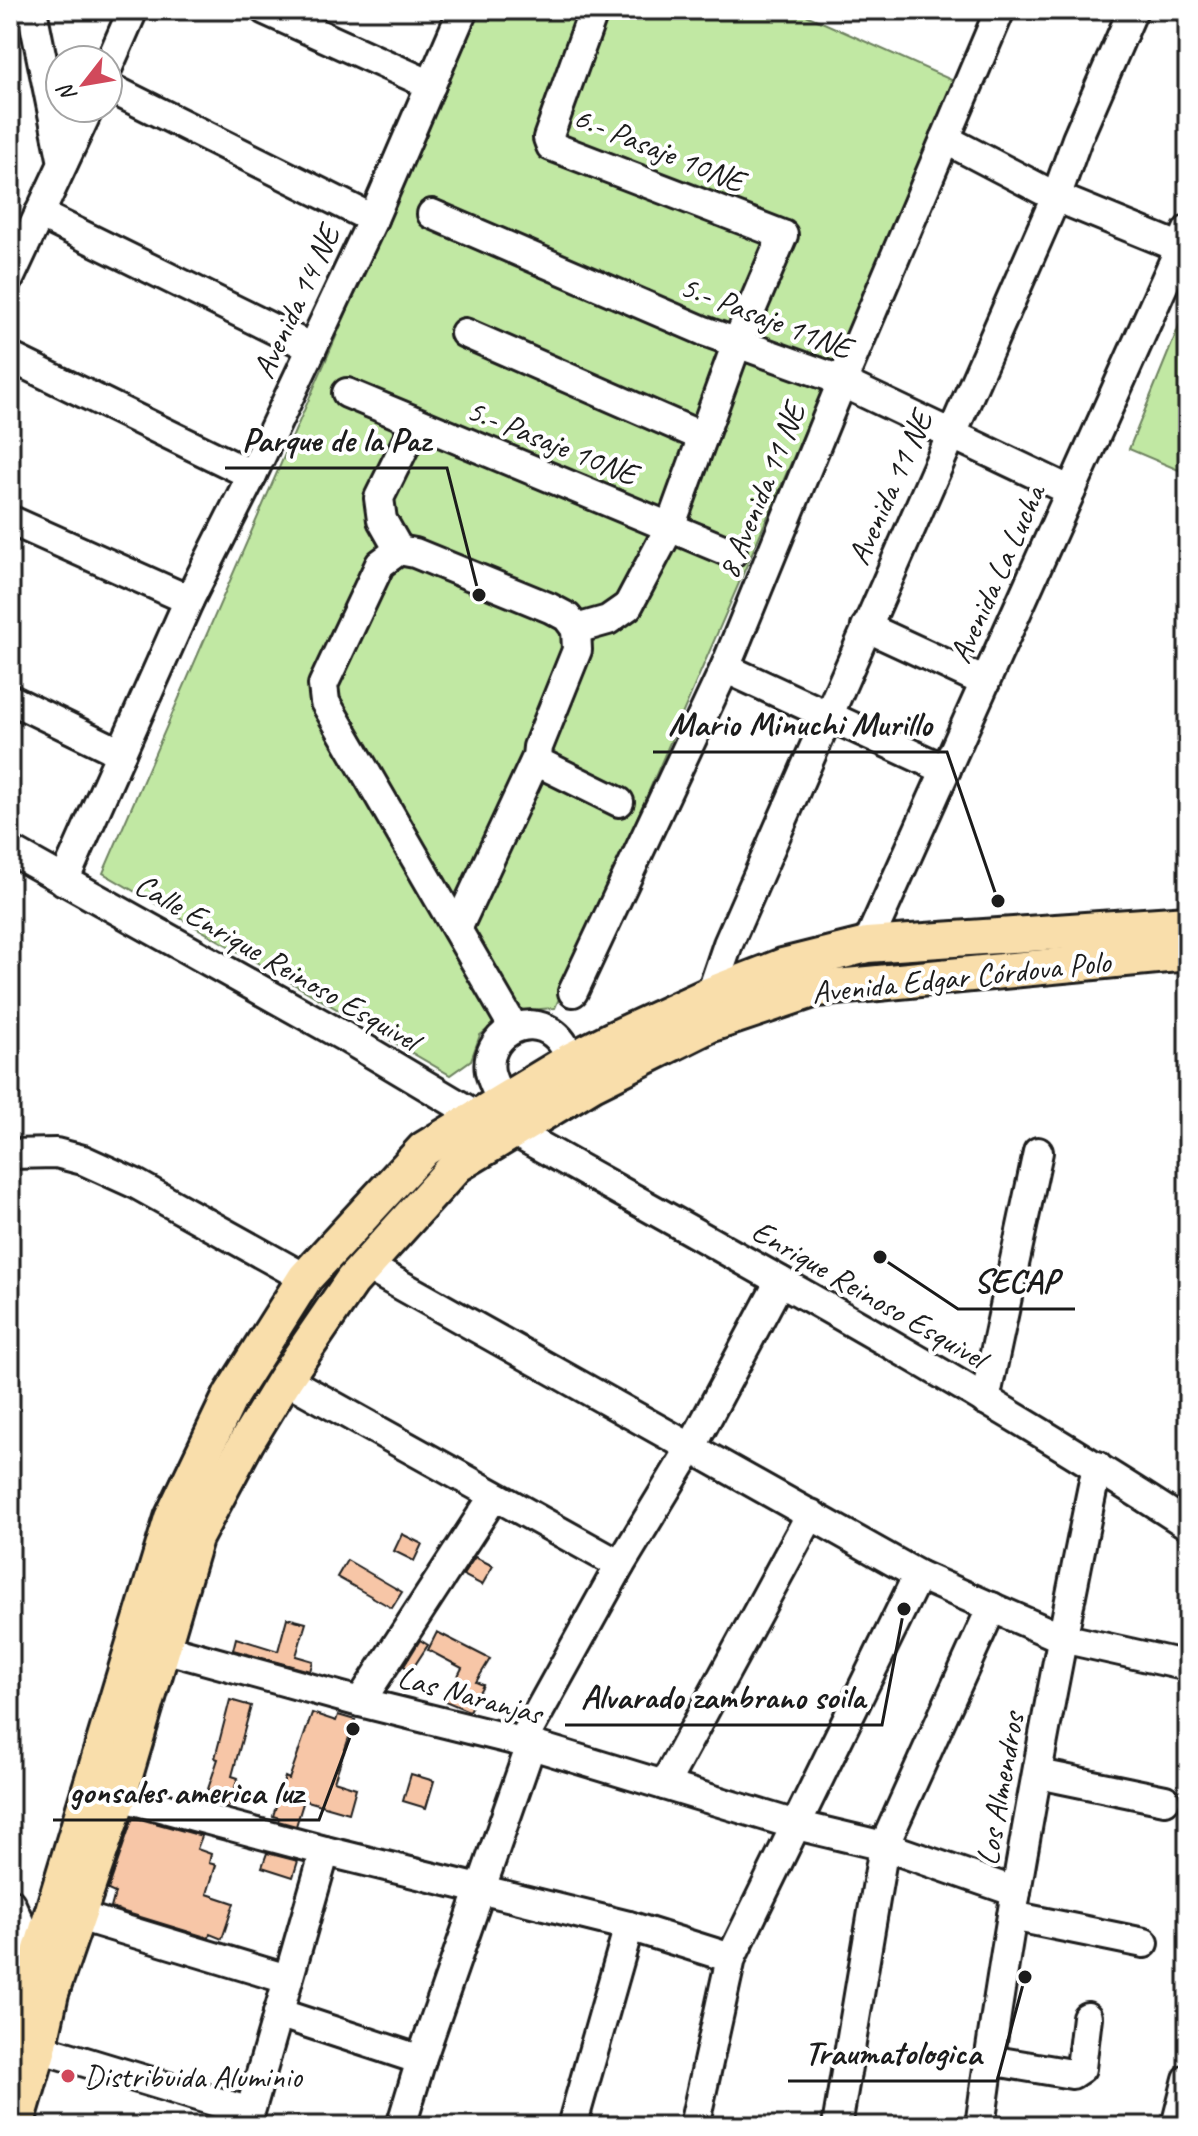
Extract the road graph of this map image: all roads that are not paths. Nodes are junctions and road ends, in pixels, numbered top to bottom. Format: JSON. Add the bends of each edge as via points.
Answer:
{"nodes":[{"id":1,"x":32,"y":10,"type":"edge"},
{"id":2,"x":133,"y":10,"type":"edge"},
{"id":3,"x":265,"y":10,"type":"edge"},
{"id":4,"x":463,"y":10,"type":"edge"},
{"id":5,"x":594,"y":10,"type":"edge"},
{"id":6,"x":1000,"y":10,"type":"edge"},
{"id":7,"x":1133,"y":10,"type":"edge"},
{"id":8,"x":118,"y":44,"type":"edge"},
{"id":9,"x":431,"y":85,"type":"junction"},
{"id":10,"x":124,"y":95,"type":"edge"},
{"id":11,"x":81,"y":124,"type":"edge"},
{"id":12,"x":945,"y":139,"type":"junction"},
{"id":13,"x":63,"y":163,"type":"junction"},
{"id":14,"x":1056,"y":197,"type":"junction"},
{"id":15,"x":432,"y":214,"type":"dead end"},
{"id":16,"x":373,"y":219,"type":"junction"},
{"id":17,"x":28,"y":222,"type":"edge"},
{"id":18,"x":1184,"y":239,"type":"edge"},
{"id":19,"x":10,"y":277,"type":"edge"},
{"id":20,"x":465,"y":333,"type":"dead end"},
{"id":21,"x":737,"y":343,"type":"junction"},
{"id":22,"x":312,"y":348,"type":"junction"},
{"id":23,"x":10,"y":357,"type":"edge"},
{"id":24,"x":842,"y":382,"type":"junction"},
{"id":25,"x":347,"y":393,"type":"dead end"},
{"id":26,"x":416,"y":423,"type":"junction"},
{"id":27,"x":951,"y":434,"type":"junction"},
{"id":28,"x":703,"y":437,"type":"junction"},
{"id":29,"x":252,"y":475,"type":"junction"},
{"id":30,"x":1071,"y":491,"type":"junction"},
{"id":31,"x":10,"y":520,"type":"edge"},
{"id":32,"x":670,"y":527,"type":"junction"},
{"id":33,"x":399,"y":550,"type":"junction"},
{"id":34,"x":732,"y":553,"type":"dead end"},
{"id":35,"x":189,"y":600,"type":"junction"},
{"id":36,"x":866,"y":627,"type":"junction"},
{"id":37,"x":576,"y":629,"type":"junction"},
{"id":38,"x":725,"y":668,"type":"junction"},
{"id":39,"x":985,"y":682,"type":"junction"},
{"id":40,"x":10,"y":699,"type":"edge"},
{"id":41,"x":828,"y":717,"type":"junction"},
{"id":42,"x":121,"y":753,"type":"junction"},
{"id":43,"x":537,"y":757,"type":"junction"},
{"id":44,"x":946,"y":770,"type":"junction"},
{"id":45,"x":619,"y":802,"type":"dead end"},
{"id":46,"x":10,"y":850,"type":"edge"},
{"id":47,"x":64,"y":881,"type":"junction"},
{"id":48,"x":1188,"y":923,"type":"edge"},
{"id":49,"x":457,"y":929,"type":"junction"},
{"id":50,"x":867,"y":945,"type":"junction"},
{"id":51,"x":1188,"y":953,"type":"edge"},
{"id":52,"x":573,"y":992,"type":"dead end"},
{"id":53,"x":711,"y":994,"type":"junction"},
{"id":54,"x":514,"y":1028,"type":"junction"},
{"id":55,"x":571,"y":1060,"type":"junction"},
{"id":56,"x":497,"y":1116,"type":"junction"},
{"id":57,"x":1038,"y":1152,"type":"dead end"},
{"id":58,"x":10,"y":1154,"type":"edge"},
{"id":59,"x":365,"y":1265,"type":"junction"},
{"id":60,"x":305,"y":1278,"type":"junction"},
{"id":61,"x":780,"y":1281,"type":"junction"},
{"id":62,"x":285,"y":1379,"type":"junction"},
{"id":63,"x":985,"y":1400,"type":"junction"},
{"id":64,"x":691,"y":1448,"type":"junction"},
{"id":65,"x":1097,"y":1466,"type":"junction"},
{"id":66,"x":494,"y":1496,"type":"junction"},
{"id":67,"x":811,"y":1514,"type":"junction"},
{"id":68,"x":1188,"y":1525,"type":"edge"},
{"id":69,"x":620,"y":1565,"type":"junction"},
{"id":70,"x":918,"y":1575,"type":"junction"},
{"id":71,"x":992,"y":1607,"type":"junction"},
{"id":72,"x":1062,"y":1638,"type":"junction"},
{"id":73,"x":148,"y":1644,"type":"junction"},
{"id":74,"x":1188,"y":1666,"type":"edge"},
{"id":75,"x":360,"y":1702,"type":"junction"},
{"id":76,"x":526,"y":1744,"type":"junction"},
{"id":77,"x":1039,"y":1774,"type":"junction"},
{"id":78,"x":664,"y":1785,"type":"junction"},
{"id":79,"x":119,"y":1796,"type":"junction"},
{"id":80,"x":1165,"y":1800,"type":"dead end"},
{"id":81,"x":796,"y":1825,"type":"junction"},
{"id":82,"x":884,"y":1846,"type":"junction"},
{"id":83,"x":325,"y":1851,"type":"junction"},
{"id":84,"x":482,"y":1890,"type":"junction"},
{"id":85,"x":10,"y":1903,"type":"edge"},
{"id":86,"x":1014,"y":1904,"type":"junction"},
{"id":87,"x":79,"y":1916,"type":"junction"},
{"id":88,"x":629,"y":1926,"type":"junction"},
{"id":89,"x":1144,"y":1943,"type":"dead end"},
{"id":90,"x":731,"y":1958,"type":"junction"},
{"id":91,"x":36,"y":1960,"type":"junction"},
{"id":92,"x":287,"y":1979,"type":"junction"},
{"id":93,"x":51,"y":1993,"type":"junction"},
{"id":94,"x":278,"y":2013,"type":"junction"},
{"id":95,"x":1087,"y":2017,"type":"dead end"},
{"id":96,"x":24,"y":2050,"type":"edge"},
{"id":97,"x":421,"y":2060,"type":"junction"},
{"id":98,"x":989,"y":2060,"type":"junction"},
{"id":99,"x":1188,"y":2079,"type":"edge"},
{"id":100,"x":248,"y":2119,"type":"edge"},
{"id":101,"x":580,"y":2124,"type":"edge"},
{"id":102,"x":16,"y":2126,"type":"edge"},
{"id":103,"x":401,"y":2126,"type":"edge"},
{"id":104,"x":694,"y":2126,"type":"edge"},
{"id":105,"x":837,"y":2126,"type":"edge"},
{"id":106,"x":980,"y":2126,"type":"edge"},
{"id":107,"x":1176,"y":2126,"type":"edge"}],
"edges":[{"from":1,"to":13,"type":"street"},
{"from":2,"to":8,"type":"street"},
{"from":3,"to":9,"type":"street"},
{"from":4,"to":9,"type":"street","name":"Avenida 14 NE"},
{"from":5,"to":21,"type":"street","name":"6.- Pasaje 10NE","via":[[548,138],[551,146],[783,235]]},
{"from":6,"to":12,"type":"street","name":"8 Avenida 11 NE"},
{"from":7,"to":14,"type":"street","name":"Avenida 11 NE"},
{"from":9,"to":16,"type":"street","name":"Avenida 14 NE"},
{"from":10,"to":16,"type":"street"},
{"from":11,"to":13,"type":"street"},
{"from":12,"to":14,"type":"street"},
{"from":12,"to":24,"type":"street","name":"8 Avenida 11 NE"},
{"from":13,"to":17,"type":"street"},
{"from":14,"to":18,"type":"street"},
{"from":14,"to":27,"type":"street","name":"Avenida 11 NE"},
{"from":15,"to":21,"type":"street","name":"5.- Pasaje 11NE"},
{"from":16,"to":22,"type":"street","name":"Avenida 14 NE"},
{"from":17,"to":19,"type":"street"},
{"from":17,"to":22,"type":"street"},
{"from":18,"to":30,"type":"street","name":"Avenida La Lucha"},
{"from":20,"to":28,"type":"street"},
{"from":21,"to":24,"type":"street","name":"5.- Pasaje 11NE"},
{"from":21,"to":28,"type":"street"},
{"from":22,"to":29,"type":"street","name":"Avenida 14 NE"},
{"from":23,"to":29,"type":"street"},
{"from":24,"to":27,"type":"street","name":"5.- Pasaje 11NE"},
{"from":24,"to":38,"type":"street","name":"8 Avenida 11 NE"},
{"from":25,"to":26,"type":"street","name":"5.- Pasaje 10NE"},
{"from":26,"to":32,"type":"street","name":"5.- Pasaje 10NE"},
{"from":26,"to":33,"type":"street","via":[[379,498],[382,520]]},
{"from":27,"to":30,"type":"street","name":"5.- Pasaje 11NE"},
{"from":27,"to":36,"type":"street","name":"Avenida 11 NE"},
{"from":28,"to":32,"type":"street"},
{"from":29,"to":35,"type":"street","name":"Avenida 14 NE"},
{"from":30,"to":39,"type":"street","name":"Avenida La Lucha"},
{"from":31,"to":35,"type":"street"},
{"from":32,"to":34,"type":"street","name":"5.- Pasaje 10NE"},
{"from":32,"to":37,"type":"street","via":[[628,606],[608,620]]},
{"from":33,"to":37,"type":"street","via":[[550,608]]},
{"from":33,"to":49,"type":"street","via":[[380,564],[323,694]]},
{"from":35,"to":42,"type":"street","name":"Avenida 14 NE"},
{"from":36,"to":39,"type":"street"},
{"from":36,"to":41,"type":"street","name":"Avenida 11 NE"},
{"from":37,"to":43,"type":"street","via":[[577,650]]},
{"from":38,"to":41,"type":"street"},
{"from":38,"to":52,"type":"street","name":"8 Avenida 11 NE"},
{"from":39,"to":44,"type":"street","name":"Avenida La Lucha"},
{"from":40,"to":42,"type":"street"},
{"from":41,"to":44,"type":"street"},
{"from":41,"to":53,"type":"street","name":"Avenida 11 NE"},
{"from":42,"to":47,"type":"street","name":"Avenida 14 NE"},
{"from":43,"to":45,"type":"street"},
{"from":43,"to":49,"type":"street"},
{"from":44,"to":50,"type":"street","name":"Avenida La Lucha"},
{"from":46,"to":47,"type":"street","name":"Calle Enrique Reinoso Esquivel"},
{"from":47,"to":56,"type":"street","name":"Calle Enrique Reinoso Esquivel"},
{"from":48,"to":50,"type":"main road","name":"Avenida Edgar Córdova Polo"},
{"from":49,"to":54,"type":"street"},
{"from":50,"to":53,"type":"main road","name":"Avenida Edgar Córdova Polo","via":[[783,966]]},
{"from":51,"to":56,"type":"main road","name":"Avenida Edgar Córdova Polo","via":[[816,989],[709,1025],[593,1083]]},
{"from":53,"to":55,"type":"main road","name":"Avenida Edgar Córdova Polo"},
{"from":54,"to":55,"type":"street","via":[[547,1029],[564,1043]]},
{"from":54,"to":56,"type":"street","via":[[503,1035],[490,1058]]},
{"from":55,"to":56,"type":"main road","name":"Avenida Edgar Córdova Polo"},
{"from":56,"to":59,"type":"main road","name":"Avenida Edgar Córdova Polo"},
{"from":56,"to":60,"type":"main road","name":"Avenida Edgar Córdova Polo","via":[[424,1149]]},
{"from":56,"to":61,"type":"street","name":"Enrique Reinoso Esquivel"},
{"from":57,"to":63,"type":"street"},
{"from":58,"to":60,"type":"street","via":[[56,1153],[83,1160]]},
{"from":59,"to":62,"type":"main road","name":"Avenida Edgar Córdova Polo"},
{"from":59,"to":64,"type":"street"},
{"from":60,"to":73,"type":"main road","name":"Avenida Edgar Córdova Polo","via":[[231,1395],[172,1518]]},
{"from":61,"to":63,"type":"street","name":"Enrique Reinoso Esquivel"},
{"from":61,"to":64,"type":"street"},
{"from":62,"to":66,"type":"street"},
{"from":62,"to":73,"type":"main road","name":"Avenida Edgar Córdova Polo","via":[[195,1538]]},
{"from":63,"to":65,"type":"street","name":"Enrique Reinoso Esquivel"},
{"from":64,"to":67,"type":"street"},
{"from":64,"to":69,"type":"street"},
{"from":65,"to":68,"type":"street","name":"Enrique Reinoso Esquivel"},
{"from":65,"to":72,"type":"street","name":"Los Almendros"},
{"from":66,"to":69,"type":"street"},
{"from":66,"to":75,"type":"street"},
{"from":67,"to":70,"type":"street"},
{"from":67,"to":78,"type":"street"},
{"from":69,"to":76,"type":"street"},
{"from":70,"to":71,"type":"street"},
{"from":70,"to":81,"type":"street"},
{"from":71,"to":72,"type":"street"},
{"from":71,"to":82,"type":"street"},
{"from":72,"to":74,"type":"street"},
{"from":72,"to":77,"type":"street","name":"Los Almendros"},
{"from":73,"to":75,"type":"street","name":"Las Naranjas"},
{"from":73,"to":79,"type":"main road","name":"Avenida Edgar Córdova Polo"},
{"from":73,"to":91,"type":"main road","name":"Avenida Edgar Córdova Polo"},
{"from":75,"to":76,"type":"street","name":"Las Naranjas"},
{"from":76,"to":78,"type":"street","name":"Las Naranjas"},
{"from":76,"to":84,"type":"street"},
{"from":77,"to":80,"type":"street"},
{"from":77,"to":86,"type":"street","name":"Los Almendros"},
{"from":78,"to":81,"type":"street","name":"Las Naranjas"},
{"from":79,"to":83,"type":"street"},
{"from":79,"to":87,"type":"main road","name":"Avenida Edgar Córdova Polo"},
{"from":81,"to":82,"type":"street","name":"Las Naranjas"},
{"from":81,"to":90,"type":"street"},
{"from":82,"to":86,"type":"street","name":"Las Naranjas"},
{"from":82,"to":105,"type":"street"},
{"from":83,"to":84,"type":"street"},
{"from":83,"to":92,"type":"street"},
{"from":84,"to":88,"type":"street"},
{"from":84,"to":97,"type":"street"},
{"from":85,"to":91,"type":"street"},
{"from":86,"to":89,"type":"street","name":"Las Naranjas"},
{"from":86,"to":98,"type":"street","name":"Los Almendros"},
{"from":87,"to":92,"type":"street"},
{"from":87,"to":93,"type":"main road","name":"Avenida Edgar Córdova Polo"},
{"from":88,"to":90,"type":"street"},
{"from":88,"to":101,"type":"street"},
{"from":90,"to":104,"type":"street"},
{"from":91,"to":93,"type":"street"},
{"from":91,"to":96,"type":"main road","name":"Avenida Edgar Córdova Polo"},
{"from":92,"to":94,"type":"street"},
{"from":93,"to":96,"type":"main road","name":"Avenida Edgar Córdova Polo"},
{"from":94,"to":97,"type":"street"},
{"from":94,"to":100,"type":"street"},
{"from":95,"to":98,"type":"street","via":[[1078,2072]]},
{"from":96,"to":100,"type":"street"},
{"from":96,"to":102,"type":"main road","name":"Avenida Edgar Córdova Polo"},
{"from":97,"to":103,"type":"street"},
{"from":98,"to":106,"type":"street","name":"Los Almendros"},
{"from":99,"to":107,"type":"street"}]}
